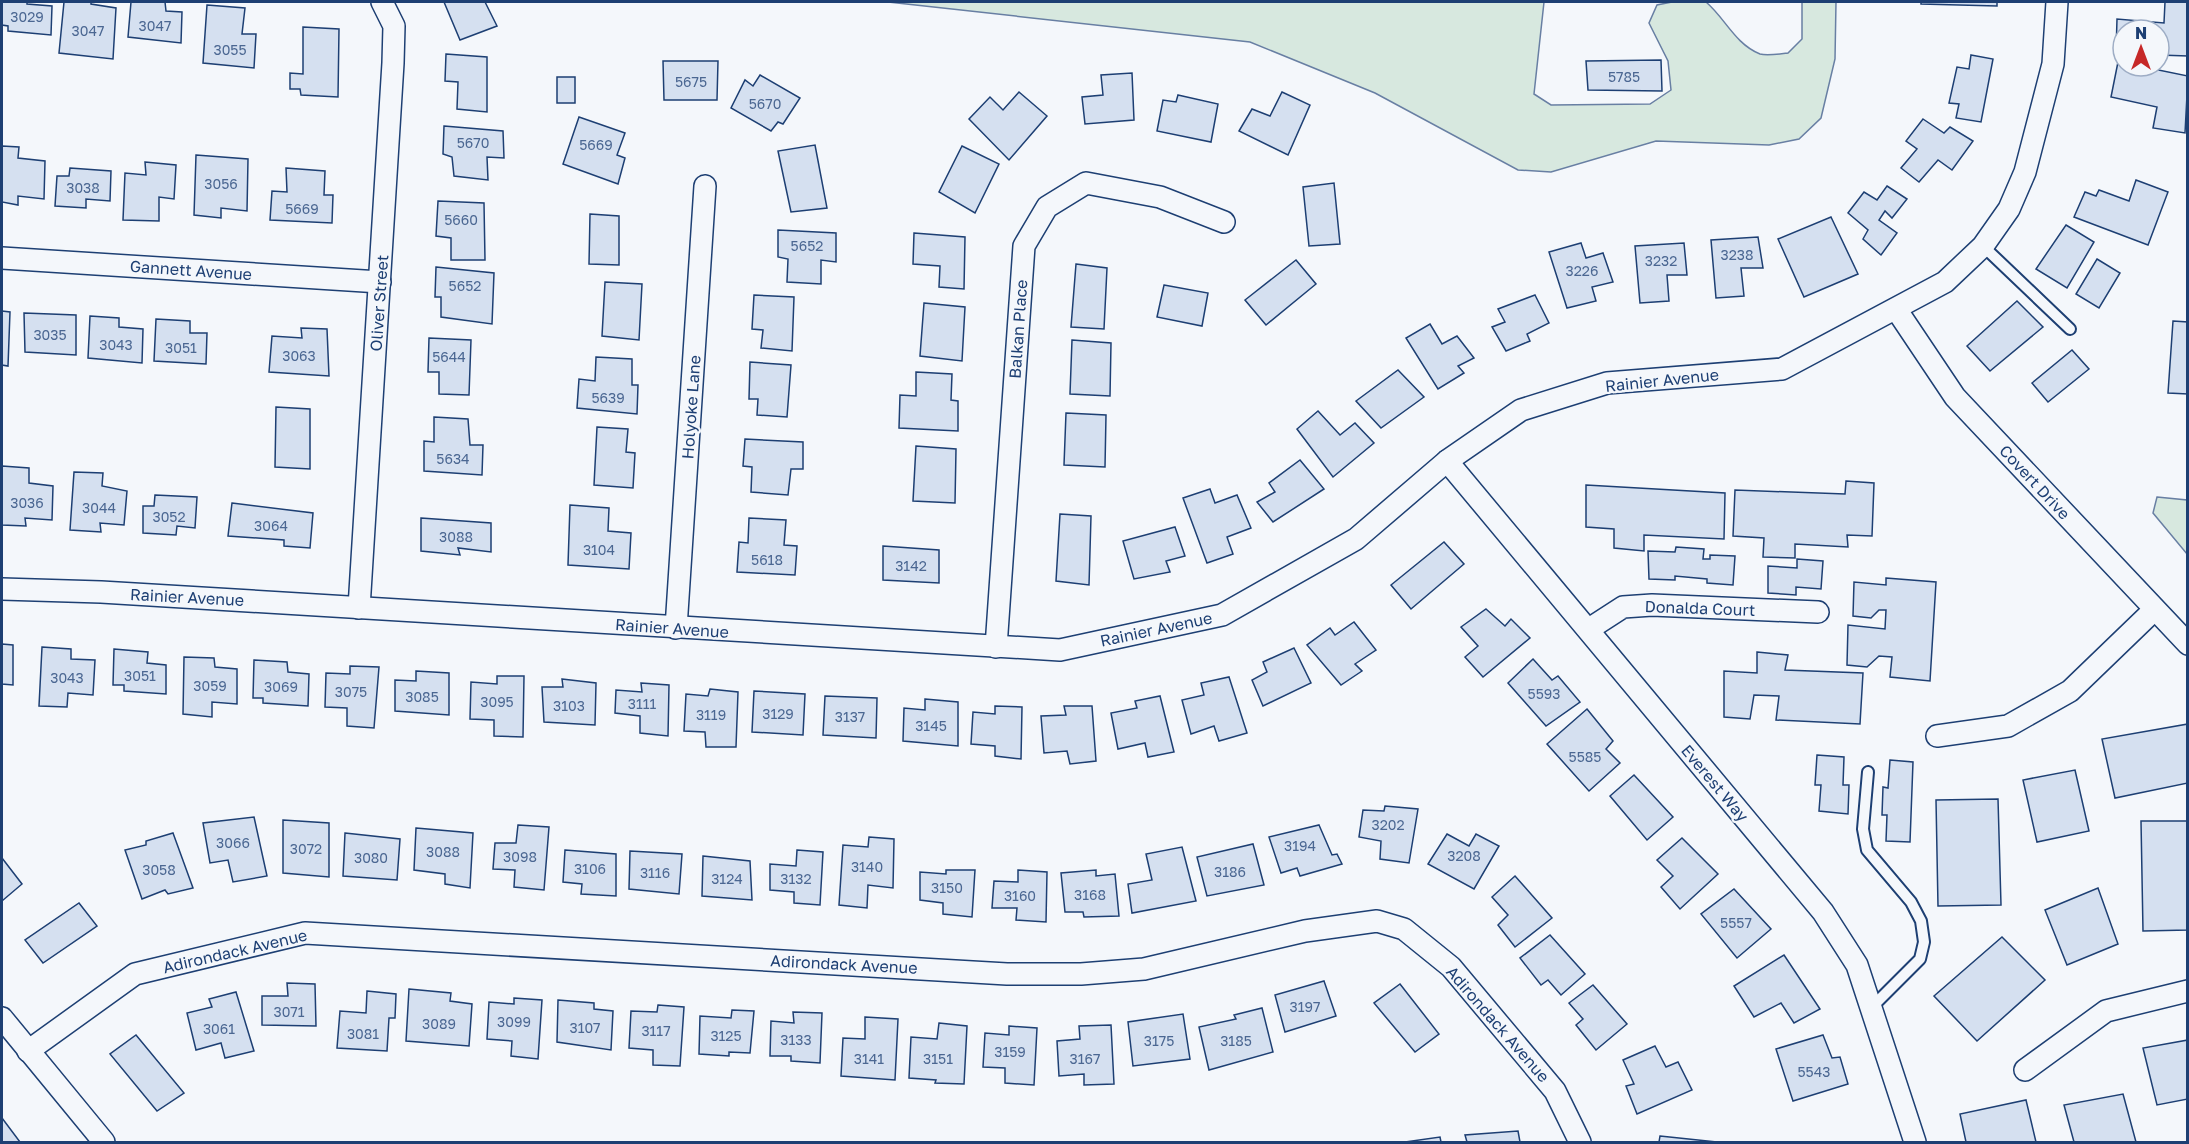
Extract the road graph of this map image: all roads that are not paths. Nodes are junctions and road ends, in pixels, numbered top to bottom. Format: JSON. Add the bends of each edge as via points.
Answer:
{"nodes":[{"id":1,"x":382,"y":2,"type":"edge"},
{"id":2,"x":2057,"y":2,"type":"edge"},
{"id":3,"x":705,"y":186,"type":"dead end"},
{"id":4,"x":1224,"y":222,"type":"dead end"},
{"id":5,"x":1983,"y":246,"type":"junction"},
{"id":6,"x":2,"y":258,"type":"edge"},
{"id":7,"x":380,"y":282,"type":"junction"},
{"id":8,"x":1896,"y":309,"type":"junction"},
{"id":9,"x":2070,"y":329,"type":"dead end"},
{"id":10,"x":1447,"y":461,"type":"junction"},
{"id":11,"x":2,"y":589,"type":"edge"},
{"id":12,"x":359,"y":608,"type":"junction"},
{"id":13,"x":2154,"y":610,"type":"junction"},
{"id":14,"x":1818,"y":612,"type":"dead end"},
{"id":15,"x":676,"y":628,"type":"junction"},
{"id":16,"x":1589,"y":629,"type":"junction"},
{"id":17,"x":2187,"y":644,"type":"edge"},
{"id":18,"x":996,"y":647,"type":"junction"},
{"id":19,"x":1937,"y":736,"type":"dead end"},
{"id":20,"x":1868,"y":772,"type":"dead end"},
{"id":21,"x":2187,"y":991,"type":"edge"},
{"id":22,"x":1871,"y":1008,"type":"junction"},
{"id":23,"x":2,"y":1018,"type":"edge"},
{"id":24,"x":28,"y":1051,"type":"junction"},
{"id":25,"x":2025,"y":1070,"type":"dead end"},
{"id":26,"x":104,"y":1143,"type":"edge"},
{"id":27,"x":1580,"y":1143,"type":"edge"},
{"id":28,"x":1915,"y":1143,"type":"edge"}],
"edges":[{"from":1,"to":7,"type":"street","name":"Oliver Street","via":[[394,26]]},
{"from":2,"to":5,"type":"street","name":"Rainier Avenue","via":[[2053,63],[2025,172],[2009,209]]},
{"from":3,"to":15,"type":"street","name":"Holyoke Lane"},
{"from":4,"to":18,"type":"street","name":"Balkan Place","via":[[1160,197],[1086,183],[1047,207],[1024,246]]},
{"from":5,"to":8,"type":"street","name":"Rainier Avenue","via":[[1945,282]]},
{"from":5,"to":9,"type":"lane"},
{"from":6,"to":7,"type":"street","name":"Gannett Avenue"},
{"from":7,"to":12,"type":"street","name":"Oliver Street"},
{"from":8,"to":10,"type":"street","name":"Rainier Avenue","via":[[1782,369],[1607,383],[1521,410]]},
{"from":8,"to":13,"type":"street","name":"Covert Drive","via":[[1955,397]]},
{"from":10,"to":16,"type":"street","name":"Everest Way"},
{"from":10,"to":18,"type":"street","name":"Rainier Avenue","via":[[1356,539],[1222,615],[1060,650]]},
{"from":11,"to":12,"type":"street","name":"Rainier Avenue"},
{"from":12,"to":15,"type":"street","name":"Rainier Avenue"},
{"from":13,"to":17,"type":"street","name":"Covert Drive"},
{"from":13,"to":19,"type":"street","via":[[2070,691],[2008,726]]},
{"from":14,"to":16,"type":"street","name":"Donalda Court","via":[[1623,607]]},
{"from":15,"to":18,"type":"street","name":"Rainier Avenue"},
{"from":16,"to":22,"type":"street","name":"Everest Way","via":[[1823,912],[1857,965]]},
{"from":20,"to":22,"type":"lane","via":[[1863,829],[1867,850],[1911,902],[1921,921],[1924,942],[1920,959]]},
{"from":21,"to":25,"type":"street","via":[[2106,1011]]},
{"from":22,"to":28,"type":"street","name":"Everest Way"},
{"from":23,"to":24,"type":"street"},
{"from":24,"to":26,"type":"street"},
{"from":24,"to":27,"type":"street","name":"Adirondack Avenue","via":[[135,974],[305,933],[1006,974],[1081,974],[1144,969],[1305,931],[1377,921],[1404,929],[1451,967],[1555,1091]]}]}
